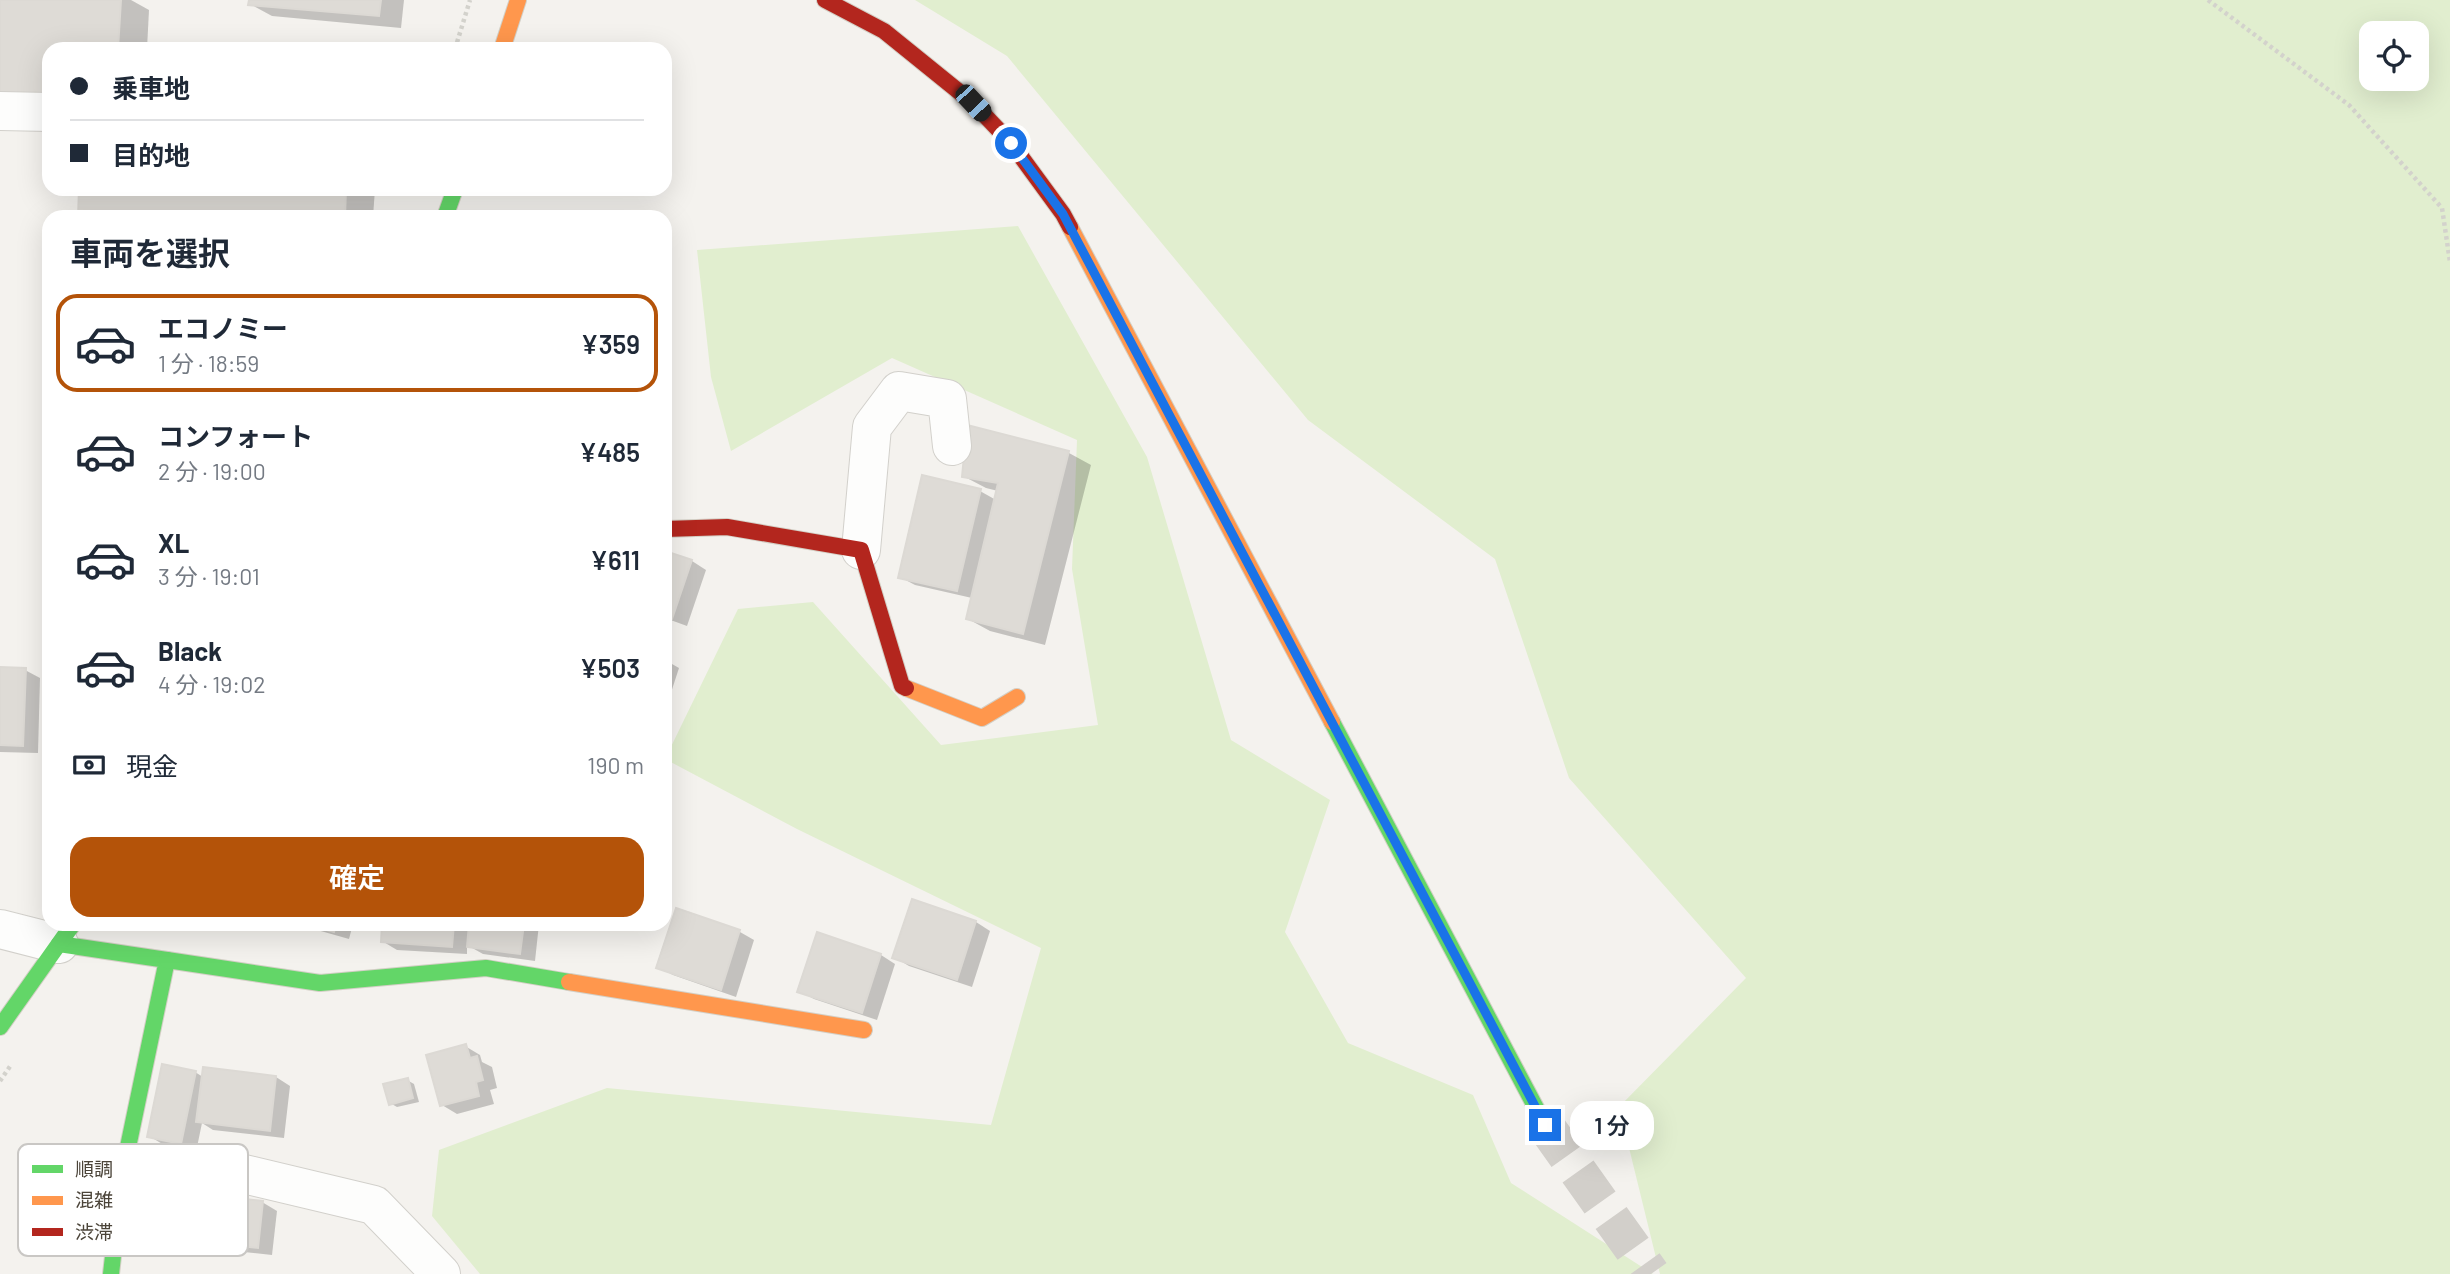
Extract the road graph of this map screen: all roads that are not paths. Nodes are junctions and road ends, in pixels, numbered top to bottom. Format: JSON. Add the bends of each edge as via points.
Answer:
{"nodes":[{"id":1,"x":518,"y":0,"type":"edge"},
{"id":2,"x":825,"y":0,"type":"edge"},
{"id":3,"x":504,"y":42,"type":"edge"},
{"id":4,"x":0,"y":111,"type":"edge"},
{"id":5,"x":42,"y":112,"type":"edge"},
{"id":6,"x":952,"y":446,"type":"dead end"},
{"id":7,"x":672,"y":529,"type":"edge"},
{"id":8,"x":861,"y":550,"type":"junction"},
{"id":9,"x":1017,"y":697,"type":"dead end"},
{"id":10,"x":0,"y":929,"type":"edge"},
{"id":11,"x":66,"y":934,"type":"edge"},
{"id":12,"x":167,"y":960,"type":"junction"},
{"id":13,"x":0,"y":1027,"type":"edge"},
{"id":14,"x":864,"y":1030,"type":"dead end"},
{"id":15,"x":1545,"y":1125,"type":"tunnel mouth"},
{"id":16,"x":129,"y":1144,"type":"edge"},
{"id":17,"x":248,"y":1175,"type":"edge"},
{"id":18,"x":113,"y":1256,"type":"edge"},
{"id":19,"x":111,"y":1274,"type":"edge"},
{"id":20,"x":441,"y":1274,"type":"edge"}],
"edges":[{"from":1,"to":3,"type":"street"},
{"from":2,"to":15,"type":"street","via":[[884,31],[973,103],[1011,143],[1063,214]]},
{"from":4,"to":5,"type":"street"},
{"from":6,"to":8,"type":"street","via":[[947,399],[899,391],[872,426]]},
{"from":7,"to":8,"type":"street","via":[[727,527]]},
{"from":8,"to":9,"type":"street","via":[[902,686],[982,718]]},
{"from":10,"to":11,"type":"street"},
{"from":11,"to":12,"type":"street"},
{"from":11,"to":13,"type":"street"},
{"from":12,"to":14,"type":"street","via":[[320,983],[486,968]]},
{"from":12,"to":16,"type":"street"},
{"from":17,"to":20,"type":"street","via":[[374,1205]]},
{"from":18,"to":19,"type":"street"}]}
